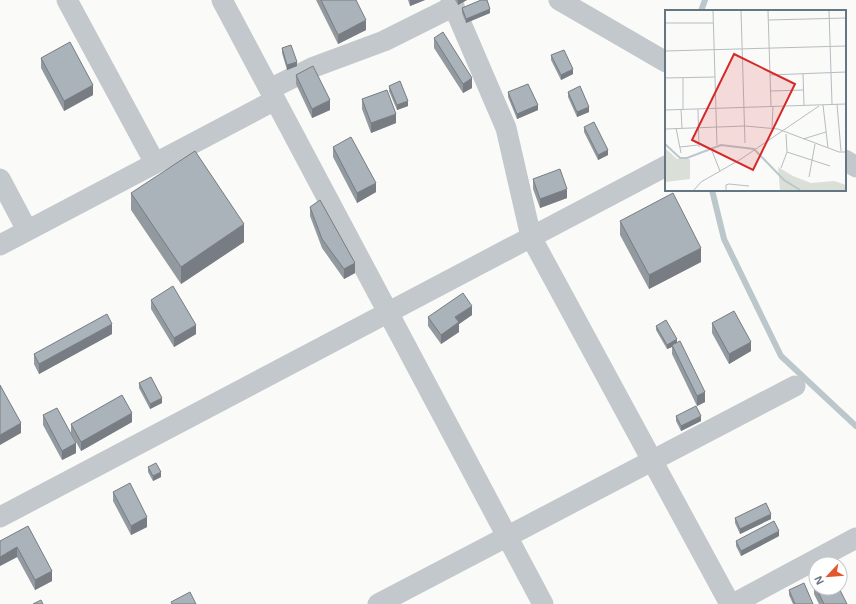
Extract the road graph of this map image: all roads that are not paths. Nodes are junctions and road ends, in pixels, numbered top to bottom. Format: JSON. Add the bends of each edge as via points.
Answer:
{"nodes":[{"id":1,"x":67,"y":0,"type":"edge"},
{"id":2,"x":222,"y":0,"type":"edge"},
{"id":3,"x":559,"y":0,"type":"edge"},
{"id":4,"x":453,"y":3,"type":"edge"},
{"id":5,"x":665,"y":61,"type":"edge"},
{"id":6,"x":272,"y":95,"type":"junction"},
{"id":7,"x":846,"y":161,"type":"edge"},
{"id":8,"x":155,"y":163,"type":"junction"},
{"id":9,"x":665,"y":167,"type":"edge"},
{"id":10,"x":856,"y":168,"type":"edge"},
{"id":11,"x":0,"y":179,"type":"edge"},
{"id":12,"x":27,"y":230,"type":"junction"},
{"id":13,"x":531,"y":237,"type":"junction"},
{"id":14,"x":0,"y":245,"type":"edge"},
{"id":15,"x":388,"y":313,"type":"junction"},
{"id":16,"x":795,"y":386,"type":"dead end"},
{"id":17,"x":652,"y":461,"type":"junction"},
{"id":18,"x":0,"y":517,"type":"edge"},
{"id":19,"x":507,"y":537,"type":"junction"},
{"id":20,"x":856,"y":538,"type":"edge"},
{"id":21,"x":378,"y":604,"type":"edge"},
{"id":22,"x":543,"y":604,"type":"edge"},
{"id":23,"x":730,"y":604,"type":"edge"},
{"id":24,"x":734,"y":604,"type":"edge"}],
"edges":[{"from":1,"to":8,"type":"street"},
{"from":2,"to":6,"type":"street"},
{"from":3,"to":5,"type":"street"},
{"from":4,"to":6,"type":"street","via":[[384,41],[314,67]]},
{"from":4,"to":13,"type":"street","via":[[506,128]]},
{"from":6,"to":8,"type":"street"},
{"from":6,"to":15,"type":"street"},
{"from":7,"to":10,"type":"street"},
{"from":8,"to":12,"type":"street"},
{"from":9,"to":13,"type":"street"},
{"from":11,"to":12,"type":"street"},
{"from":12,"to":14,"type":"street"},
{"from":13,"to":15,"type":"street"},
{"from":13,"to":17,"type":"street"},
{"from":15,"to":18,"type":"street"},
{"from":15,"to":19,"type":"street"},
{"from":16,"to":17,"type":"street"},
{"from":17,"to":19,"type":"street"},
{"from":17,"to":23,"type":"street"},
{"from":19,"to":21,"type":"street"},
{"from":19,"to":22,"type":"street"},
{"from":20,"to":24,"type":"street"}]}
